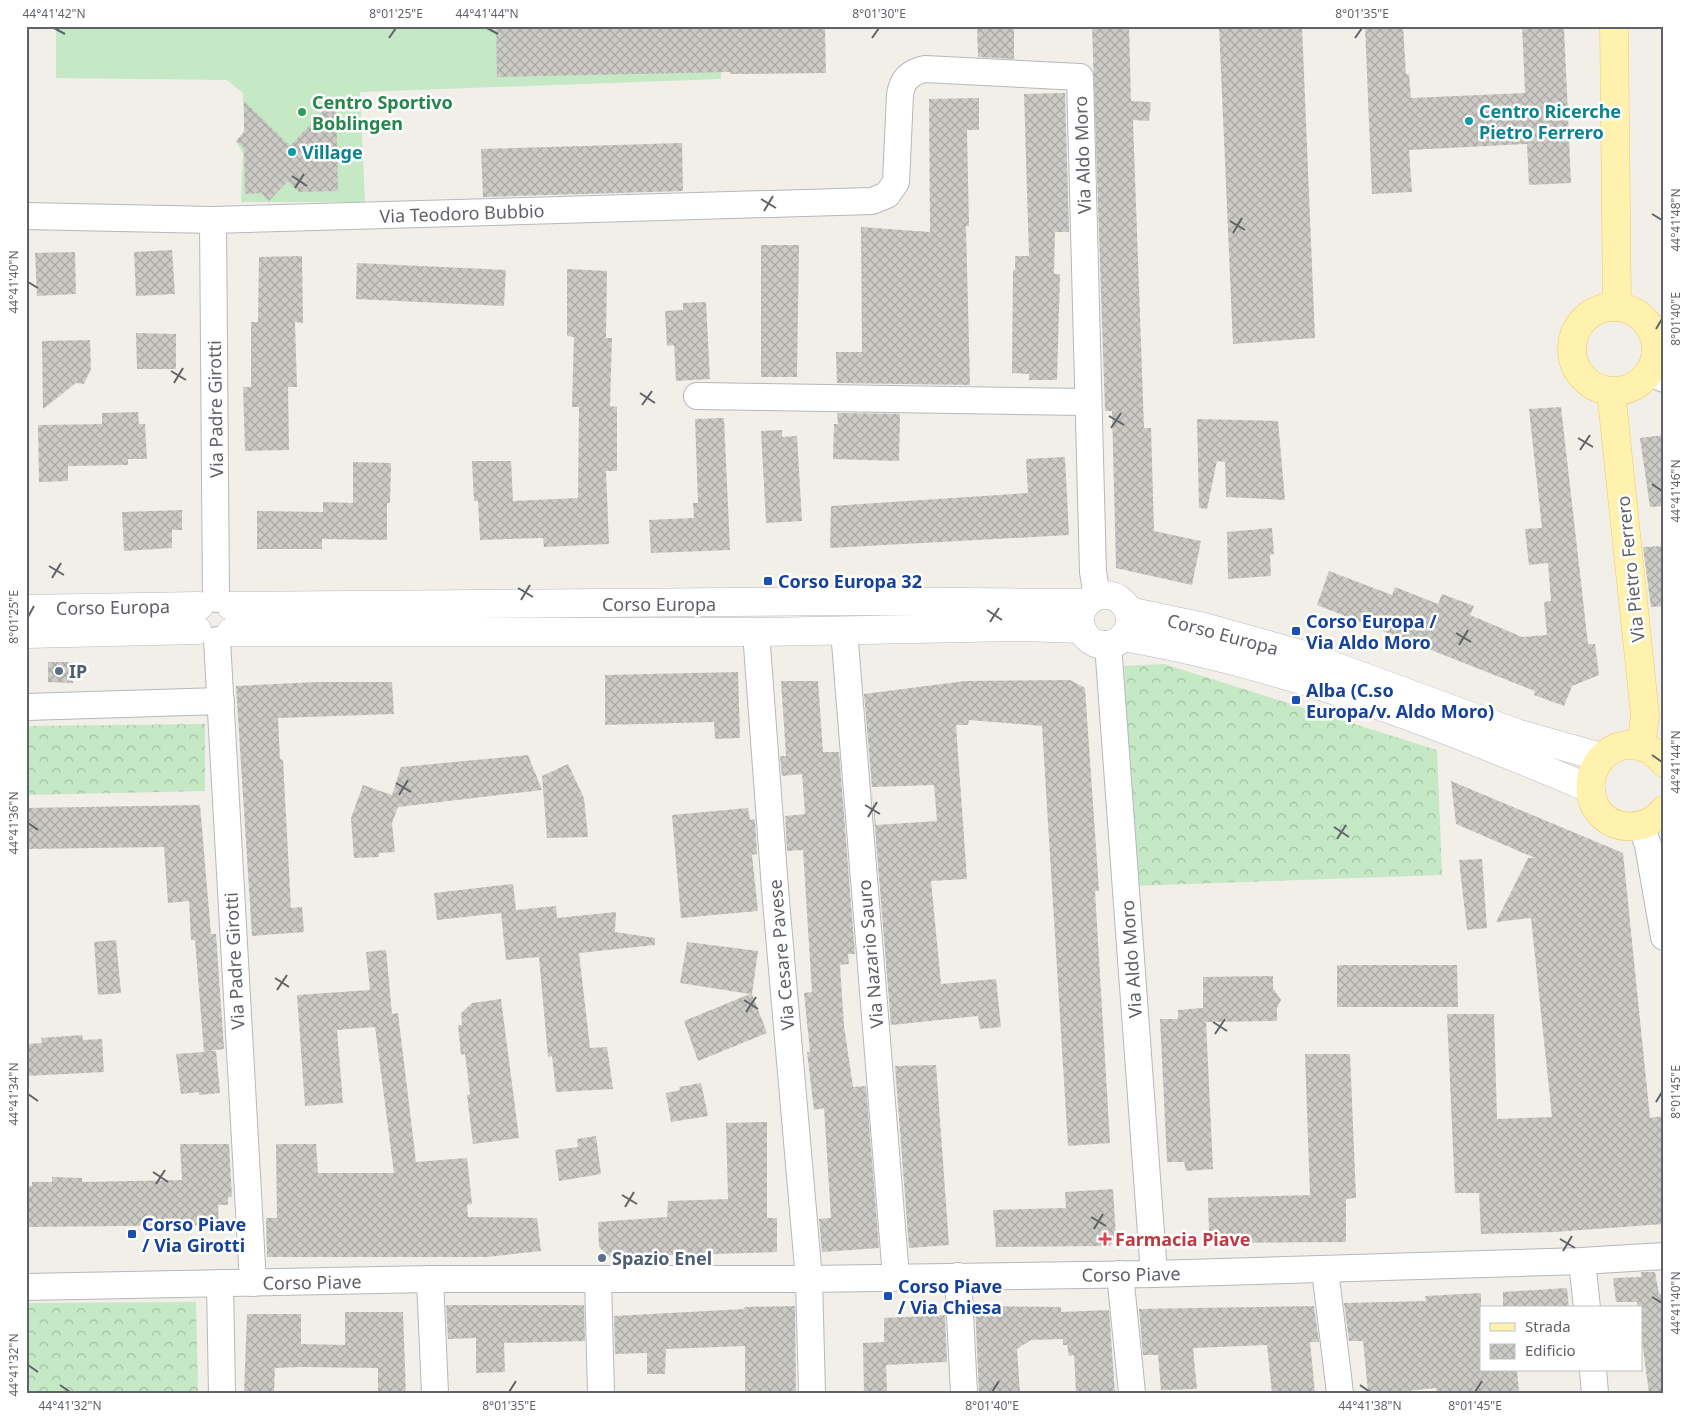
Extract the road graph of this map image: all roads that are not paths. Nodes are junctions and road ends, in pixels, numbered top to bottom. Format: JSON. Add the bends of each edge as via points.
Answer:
{"nodes":[{"id":1,"x":1616,"y":29,"type":"edge"},
{"id":2,"x":893,"y":189,"type":"joint"},
{"id":3,"x":26,"y":216,"type":"edge"},
{"id":4,"x":213,"y":220,"type":"junction"},
{"id":5,"x":1617,"y":307,"type":"junction"},
{"id":6,"x":1656,"y":376,"type":"edge"},
{"id":7,"x":1611,"y":391,"type":"junction"},
{"id":8,"x":698,"y":396,"type":"dead end"},
{"id":9,"x":1088,"y":402,"type":"junction"},
{"id":10,"x":26,"y":609,"type":"edge"},
{"id":11,"x":1088,"y":609,"type":"junction"},
{"id":12,"x":215,"y":619,"type":"junction"},
{"id":13,"x":844,"y":630,"type":"junction"},
{"id":14,"x":1120,"y":631,"type":"junction"},
{"id":15,"x":756,"y":632,"type":"junction"},
{"id":16,"x":26,"y":634,"type":"edge"},
{"id":17,"x":220,"y":701,"type":"junction"},
{"id":18,"x":26,"y":707,"type":"edge"},
{"id":19,"x":1641,"y":746,"type":"junction"},
{"id":20,"x":1601,"y":757,"type":"junction"},
{"id":21,"x":1664,"y":763,"type":"edge"},
{"id":22,"x":1591,"y":789,"type":"junction"},
{"id":23,"x":1657,"y":817,"type":"edge"},
{"id":24,"x":1664,"y":937,"type":"edge"},
{"id":25,"x":1664,"y":1256,"type":"edge"},
{"id":26,"x":1582,"y":1261,"type":"junction"},
{"id":27,"x":1326,"y":1270,"type":"junction"},
{"id":28,"x":1120,"y":1274,"type":"junction"},
{"id":29,"x":1154,"y":1274,"type":"junction"},
{"id":30,"x":958,"y":1276,"type":"junction"},
{"id":31,"x":896,"y":1277,"type":"junction"},
{"id":32,"x":430,"y":1279,"type":"junction"},
{"id":33,"x":598,"y":1279,"type":"junction"},
{"id":34,"x":809,"y":1279,"type":"junction"},
{"id":35,"x":220,"y":1283,"type":"junction"},
{"id":36,"x":257,"y":1283,"type":"junction"},
{"id":37,"x":26,"y":1287,"type":"edge"},
{"id":38,"x":1587,"y":1306,"type":"edge"},
{"id":39,"x":1593,"y":1372,"type":"edge"},
{"id":40,"x":222,"y":1393,"type":"edge"},
{"id":41,"x":435,"y":1393,"type":"edge"},
{"id":42,"x":601,"y":1393,"type":"edge"},
{"id":43,"x":812,"y":1393,"type":"edge"},
{"id":44,"x":964,"y":1393,"type":"edge"},
{"id":45,"x":1132,"y":1393,"type":"edge"},
{"id":46,"x":1340,"y":1393,"type":"edge"},
{"id":47,"x":1596,"y":1393,"type":"edge"}],
"edges":[{"from":1,"to":5,"type":"main road"},
{"from":2,"to":4,"type":"street","name":"Via Teodoro Bubbio","via":[[880,200],[872,201]]},
{"from":2,"to":9,"type":"street","name":"Via Aldo Moro","via":[[901,88],[910,74],[925,70],[1080,77]]},
{"from":3,"to":4,"type":"street","name":"Via Teodoro Bubbio"},
{"from":4,"to":12,"type":"street","name":"Via Padre Girotti"},
{"from":5,"to":6,"type":"main road","via":[[1644,319],[1652,331],[1656,345]]},
{"from":5,"to":7,"type":"main road","via":[[1601,309],[1586,317],[1576,330],[1572,346],[1574,362],[1582,377],[1595,387]]},
{"from":6,"to":7,"type":"main road","via":[[1625,390]]},
{"from":7,"to":19,"type":"main road","name":"Via Pietro Ferrero","via":[[1645,715]]},
{"from":8,"to":9,"type":"street"},
{"from":9,"to":11,"type":"street","name":"Via Aldo Moro","via":[[1093,572]]},
{"from":10,"to":12,"type":"main road","name":"Corso Europa"},
{"from":11,"to":12,"type":"main road","name":"Corso Europa","via":[[859,601]]},
{"from":11,"to":13,"type":"main road","name":"Corso Europa","via":[[1022,627]]},
{"from":11,"to":14,"type":"main road","name":"Corso Europa","via":[[1092,641],[1099,644]]},
{"from":11,"to":14,"type":"main road","name":"Corso Europa","via":[[1113,596],[1121,600]]},
{"from":12,"to":15,"type":"main road","name":"Corso Europa"},
{"from":12,"to":16,"type":"main road","name":"Corso Europa"},
{"from":12,"to":17,"type":"street","name":"Via Padre Girotti"},
{"from":13,"to":15,"type":"main road","name":"Corso Europa"},
{"from":13,"to":31,"type":"street","name":"Via Nazario Sauro"},
{"from":14,"to":20,"type":"main road","name":"Corso Europa","via":[[1204,627],[1304,655],[1519,734]]},
{"from":14,"to":22,"type":"main road","name":"Corso Europa","via":[[1298,678],[1515,756]]},
{"from":14,"to":29,"type":"street","name":"Via Aldo Moro"},
{"from":15,"to":34,"type":"street","name":"Via Cesare Pavese"},
{"from":17,"to":18,"type":"street"},
{"from":17,"to":36,"type":"street","name":"Via Padre Girotti"},
{"from":19,"to":20,"type":"main road","via":[[1626,745]]},
{"from":19,"to":21,"type":"main road","via":[[1653,751]]},
{"from":20,"to":22,"type":"main road","via":[[1590,780]]},
{"from":22,"to":23,"type":"main road","via":[[1595,805],[1614,824],[1627,827]]},
{"from":23,"to":24,"type":"street","via":[[1648,845]]},
{"from":25,"to":26,"type":"street","name":"Corso Piave"},
{"from":26,"to":27,"type":"street","name":"Corso Piave"},
{"from":26,"to":38,"type":"street"},
{"from":27,"to":29,"type":"street","name":"Corso Piave"},
{"from":27,"to":46,"type":"street"},
{"from":28,"to":29,"type":"street","name":"Corso Piave"},
{"from":28,"to":30,"type":"street","name":"Corso Piave"},
{"from":28,"to":45,"type":"street"},
{"from":30,"to":31,"type":"street","name":"Corso Piave"},
{"from":30,"to":44,"type":"street"},
{"from":31,"to":34,"type":"street","name":"Corso Piave"},
{"from":32,"to":33,"type":"street","name":"Corso Piave"},
{"from":32,"to":36,"type":"street","name":"Corso Piave"},
{"from":32,"to":41,"type":"street"},
{"from":33,"to":34,"type":"street","name":"Corso Piave"},
{"from":33,"to":42,"type":"street"},
{"from":34,"to":43,"type":"street","name":"Via Cesare Pavese"},
{"from":35,"to":36,"type":"street","name":"Corso Piave"},
{"from":35,"to":37,"type":"street","name":"Corso Piave"},
{"from":35,"to":40,"type":"street"},
{"from":39,"to":47,"type":"street"}]}
